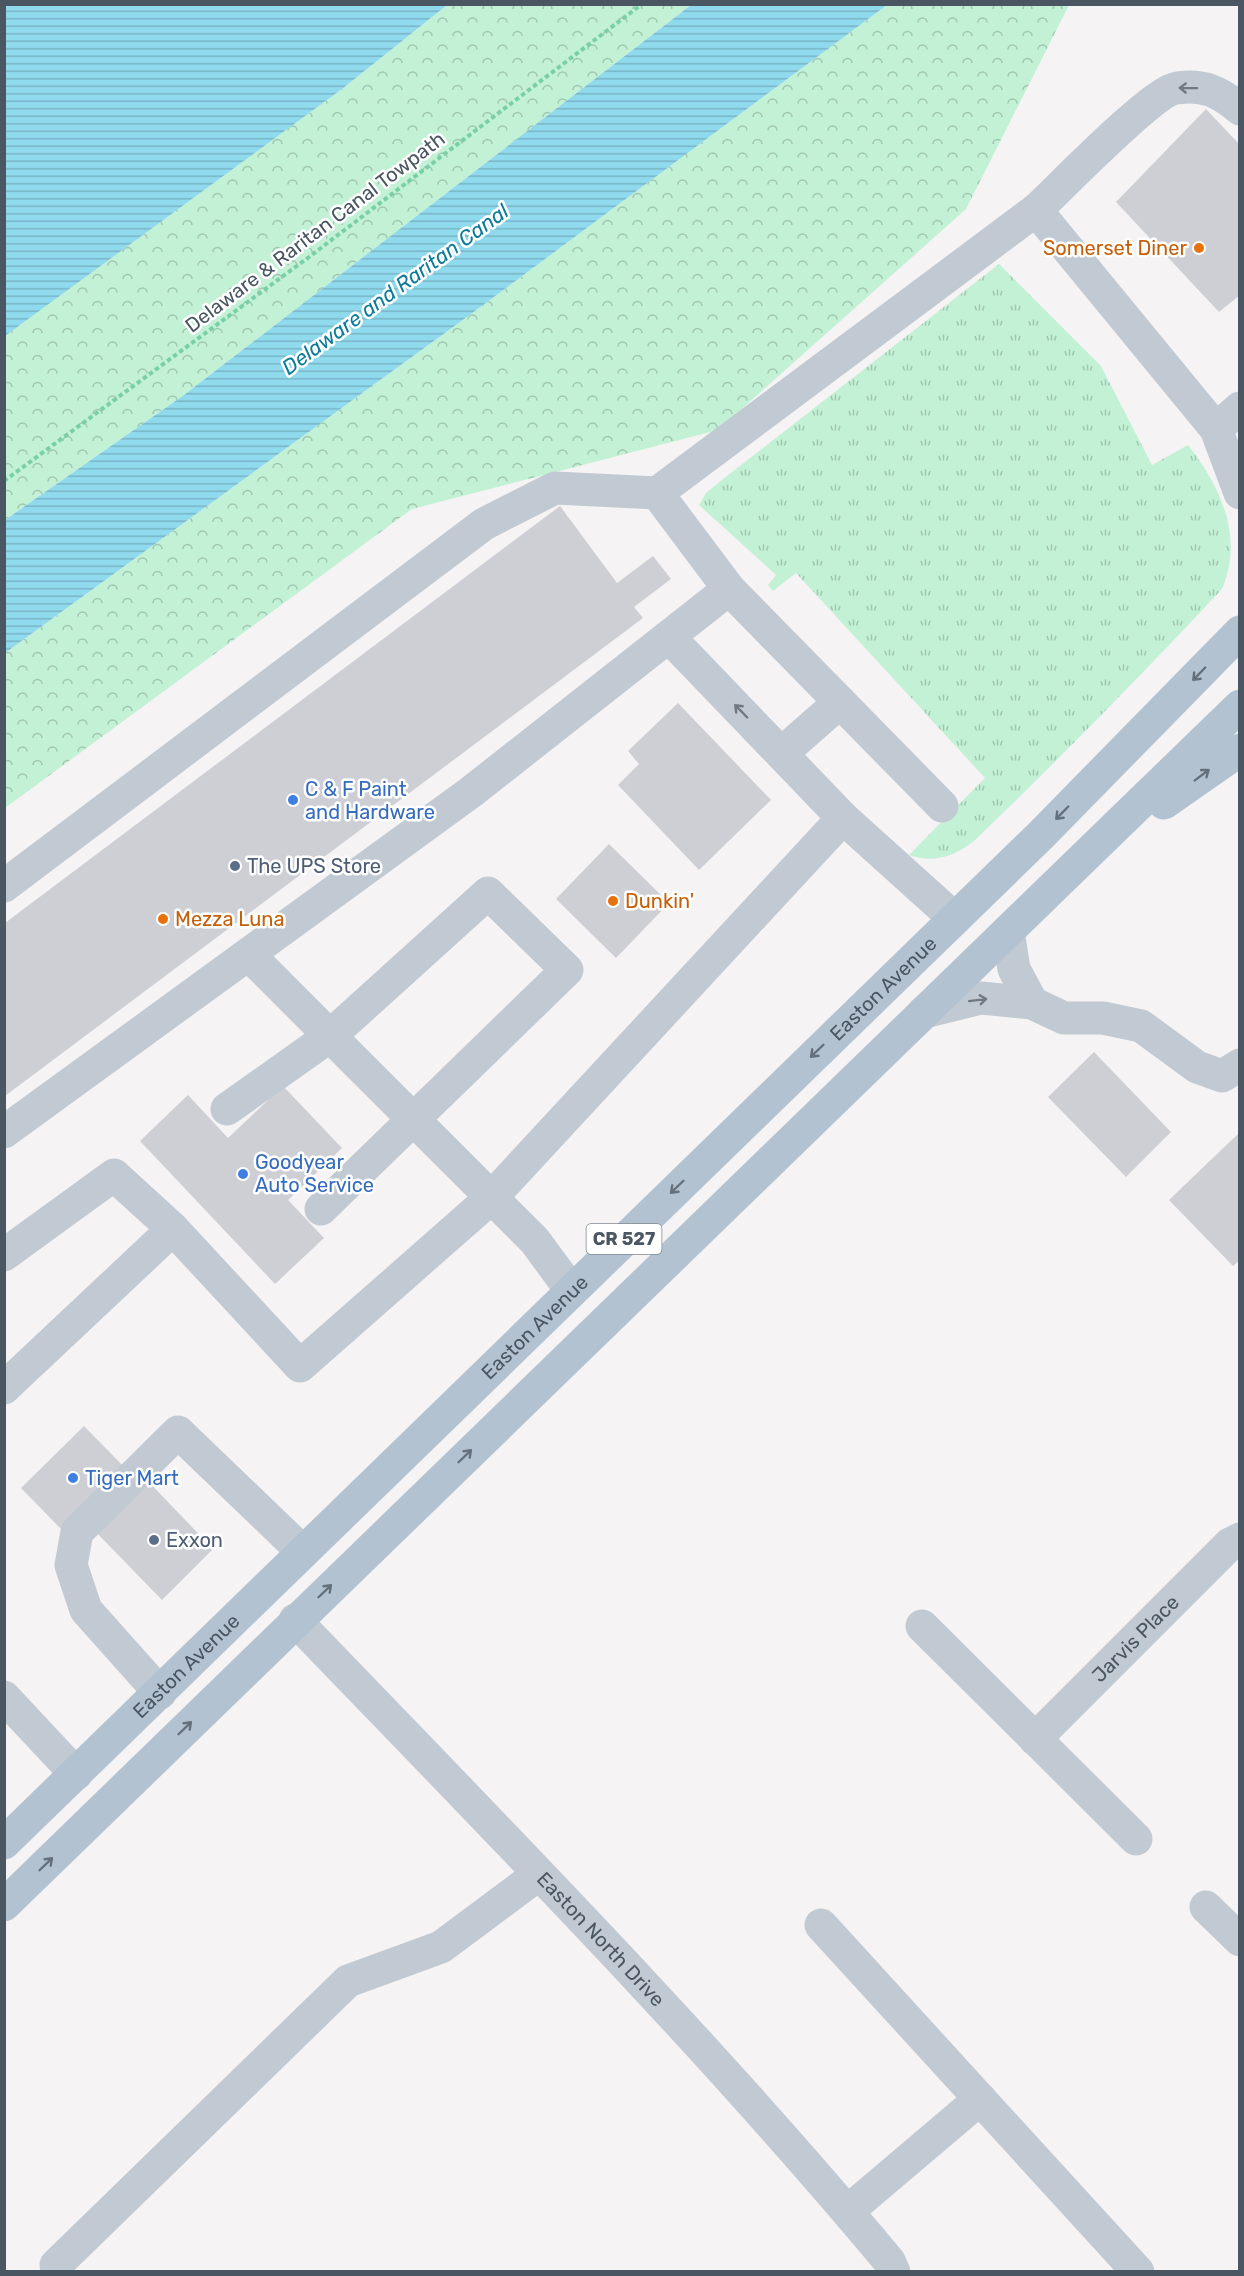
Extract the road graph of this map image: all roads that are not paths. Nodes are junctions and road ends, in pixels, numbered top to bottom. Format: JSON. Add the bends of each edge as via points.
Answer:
{"nodes":[{"id":1,"x":1239,"y":109,"type":"edge"},
{"id":2,"x":1036,"y":210,"type":"junction"},
{"id":3,"x":1232,"y":426,"type":"edge"},
{"id":4,"x":657,"y":493,"type":"junction"},
{"id":5,"x":1239,"y":493,"type":"edge"},
{"id":6,"x":729,"y":589,"type":"junction"},
{"id":7,"x":1239,"y":632,"type":"edge"},
{"id":8,"x":669,"y":637,"type":"junction"},
{"id":9,"x":840,"y":702,"type":"junction"},
{"id":10,"x":1239,"y":706,"type":"edge"},
{"id":11,"x":1239,"y":750,"type":"edge"},
{"id":12,"x":782,"y":753,"type":"junction"},
{"id":13,"x":942,"y":806,"type":"dead end"},
{"id":14,"x":843,"y":818,"type":"junction"},
{"id":15,"x":1055,"y":885,"type":"junction"},
{"id":16,"x":4,"y":886,"type":"edge"},
{"id":17,"x":954,"y":918,"type":"junction"},
{"id":18,"x":1008,"y":931,"type":"junction"},
{"id":19,"x":249,"y":955,"type":"junction"},
{"id":20,"x":1032,"y":1003,"type":"junction"},
{"id":21,"x":924,"y":1012,"type":"junction"},
{"id":22,"x":330,"y":1036,"type":"junction"},
{"id":23,"x":1239,"y":1065,"type":"edge"},
{"id":24,"x":226,"y":1109,"type":"dead end"},
{"id":25,"x":413,"y":1119,"type":"junction"},
{"id":26,"x":4,"y":1132,"type":"edge"},
{"id":27,"x":492,"y":1198,"type":"junction"},
{"id":28,"x":321,"y":1209,"type":"dead end"},
{"id":29,"x":173,"y":1229,"type":"junction"},
{"id":30,"x":4,"y":1255,"type":"edge"},
{"id":31,"x":571,"y":1290,"type":"junction"},
{"id":32,"x":4,"y":1388,"type":"edge"},
{"id":33,"x":1239,"y":1539,"type":"edge"},
{"id":34,"x":303,"y":1552,"type":"junction"},
{"id":35,"x":295,"y":1620,"type":"junction"},
{"id":36,"x":922,"y":1626,"type":"dead end"},
{"id":37,"x":160,"y":1693,"type":"junction"},
{"id":38,"x":4,"y":1697,"type":"edge"},
{"id":39,"x":1035,"y":1739,"type":"junction"},
{"id":40,"x":76,"y":1774,"type":"junction"},
{"id":41,"x":1136,"y":1839,"type":"dead end"},
{"id":42,"x":4,"y":1843,"type":"edge"},
{"id":43,"x":539,"y":1874,"type":"junction"},
{"id":44,"x":4,"y":1905,"type":"edge"},
{"id":45,"x":1206,"y":1907,"type":"dead end"},
{"id":46,"x":821,"y":1925,"type":"dead end"},
{"id":47,"x":1239,"y":1940,"type":"edge"},
{"id":48,"x":980,"y":2099,"type":"junction"},
{"id":49,"x":848,"y":2211,"type":"junction"},
{"id":50,"x":56,"y":2265,"type":"dead end"},
{"id":51,"x":894,"y":2271,"type":"edge"},
{"id":52,"x":1138,"y":2271,"type":"edge"}],
"edges":[{"from":1,"to":2,"type":"street","one_way":true,"via":[[1222,93],[1175,87],[1092,155]]},
{"from":2,"to":3,"type":"street"},
{"from":2,"to":4,"type":"street"},
{"from":3,"to":5,"type":"street"},
{"from":4,"to":6,"type":"street"},
{"from":4,"to":16,"type":"street","via":[[555,488],[484,524]]},
{"from":6,"to":8,"type":"street"},
{"from":6,"to":9,"type":"street"},
{"from":7,"to":17,"type":"main road","name":"Easton Avenue","number":"CR 527","one_way":true,"via":[[1040,836]]},
{"from":12,"to":8,"type":"street","one_way":true},
{"from":8,"to":19,"type":"street","via":[[471,792]]},
{"from":9,"to":12,"type":"street"},
{"from":9,"to":13,"type":"street"},
{"from":10,"to":15,"type":"main road","number":"CR 527"},
{"from":15,"to":11,"type":"main road","one_way":true},
{"from":12,"to":14,"type":"street"},
{"from":14,"to":17,"type":"street"},
{"from":14,"to":27,"type":"street"},
{"from":15,"to":18,"type":"main road","number":"CR 527"},
{"from":17,"to":31,"type":"main road","name":"Easton Avenue","number":"CR 527","one_way":true},
{"from":18,"to":20,"type":"street","via":[[1014,969]]},
{"from":18,"to":21,"type":"main road","number":"CR 527"},
{"from":19,"to":22,"type":"street"},
{"from":19,"to":26,"type":"street"},
{"from":21,"to":20,"type":"street","one_way":true,"via":[[981,998]]},
{"from":20,"to":23,"type":"street","via":[[1064,1018],[1103,1018],[1142,1026],[1197,1067],[1222,1076]]},
{"from":35,"to":21,"type":"main road","number":"CR 527","one_way":true},
{"from":22,"to":24,"type":"street"},
{"from":22,"to":25,"type":"street"},
{"from":22,"to":25,"type":"street","via":[[488,893],[567,970]]},
{"from":25,"to":27,"type":"street"},
{"from":25,"to":28,"type":"street"},
{"from":27,"to":29,"type":"street","via":[[300,1366]]},
{"from":27,"to":31,"type":"street","via":[[535,1241]]},
{"from":29,"to":30,"type":"street","via":[[114,1175]]},
{"from":29,"to":32,"type":"street"},
{"from":31,"to":34,"type":"main road","name":"Easton Avenue","number":"CR 527"},
{"from":33,"to":39,"type":"street","name":"Jarvis Place"},
{"from":34,"to":37,"type":"main road","name":"Easton Avenue","number":"CR 527"},
{"from":34,"to":37,"type":"street","via":[[178,1432],[77,1532],[71,1565],[86,1610]]},
{"from":35,"to":43,"type":"street","name":"Easton North Drive"},
{"from":44,"to":35,"type":"main road","number":"CR 527","one_way":true},
{"from":36,"to":39,"type":"street"},
{"from":37,"to":40,"type":"main road","name":"Easton Avenue","number":"CR 527"},
{"from":38,"to":40,"type":"street"},
{"from":39,"to":41,"type":"street"},
{"from":40,"to":42,"type":"main road","name":"Easton Avenue","number":"CR 527"},
{"from":43,"to":49,"type":"street","name":"Easton North Drive","via":[[794,2146]]},
{"from":43,"to":50,"type":"street","via":[[441,1947],[348,1981]]},
{"from":45,"to":47,"type":"street"},
{"from":46,"to":48,"type":"street"},
{"from":48,"to":49,"type":"street"},
{"from":48,"to":52,"type":"street"},
{"from":49,"to":51,"type":"street","name":"Easton North Drive"}]}
